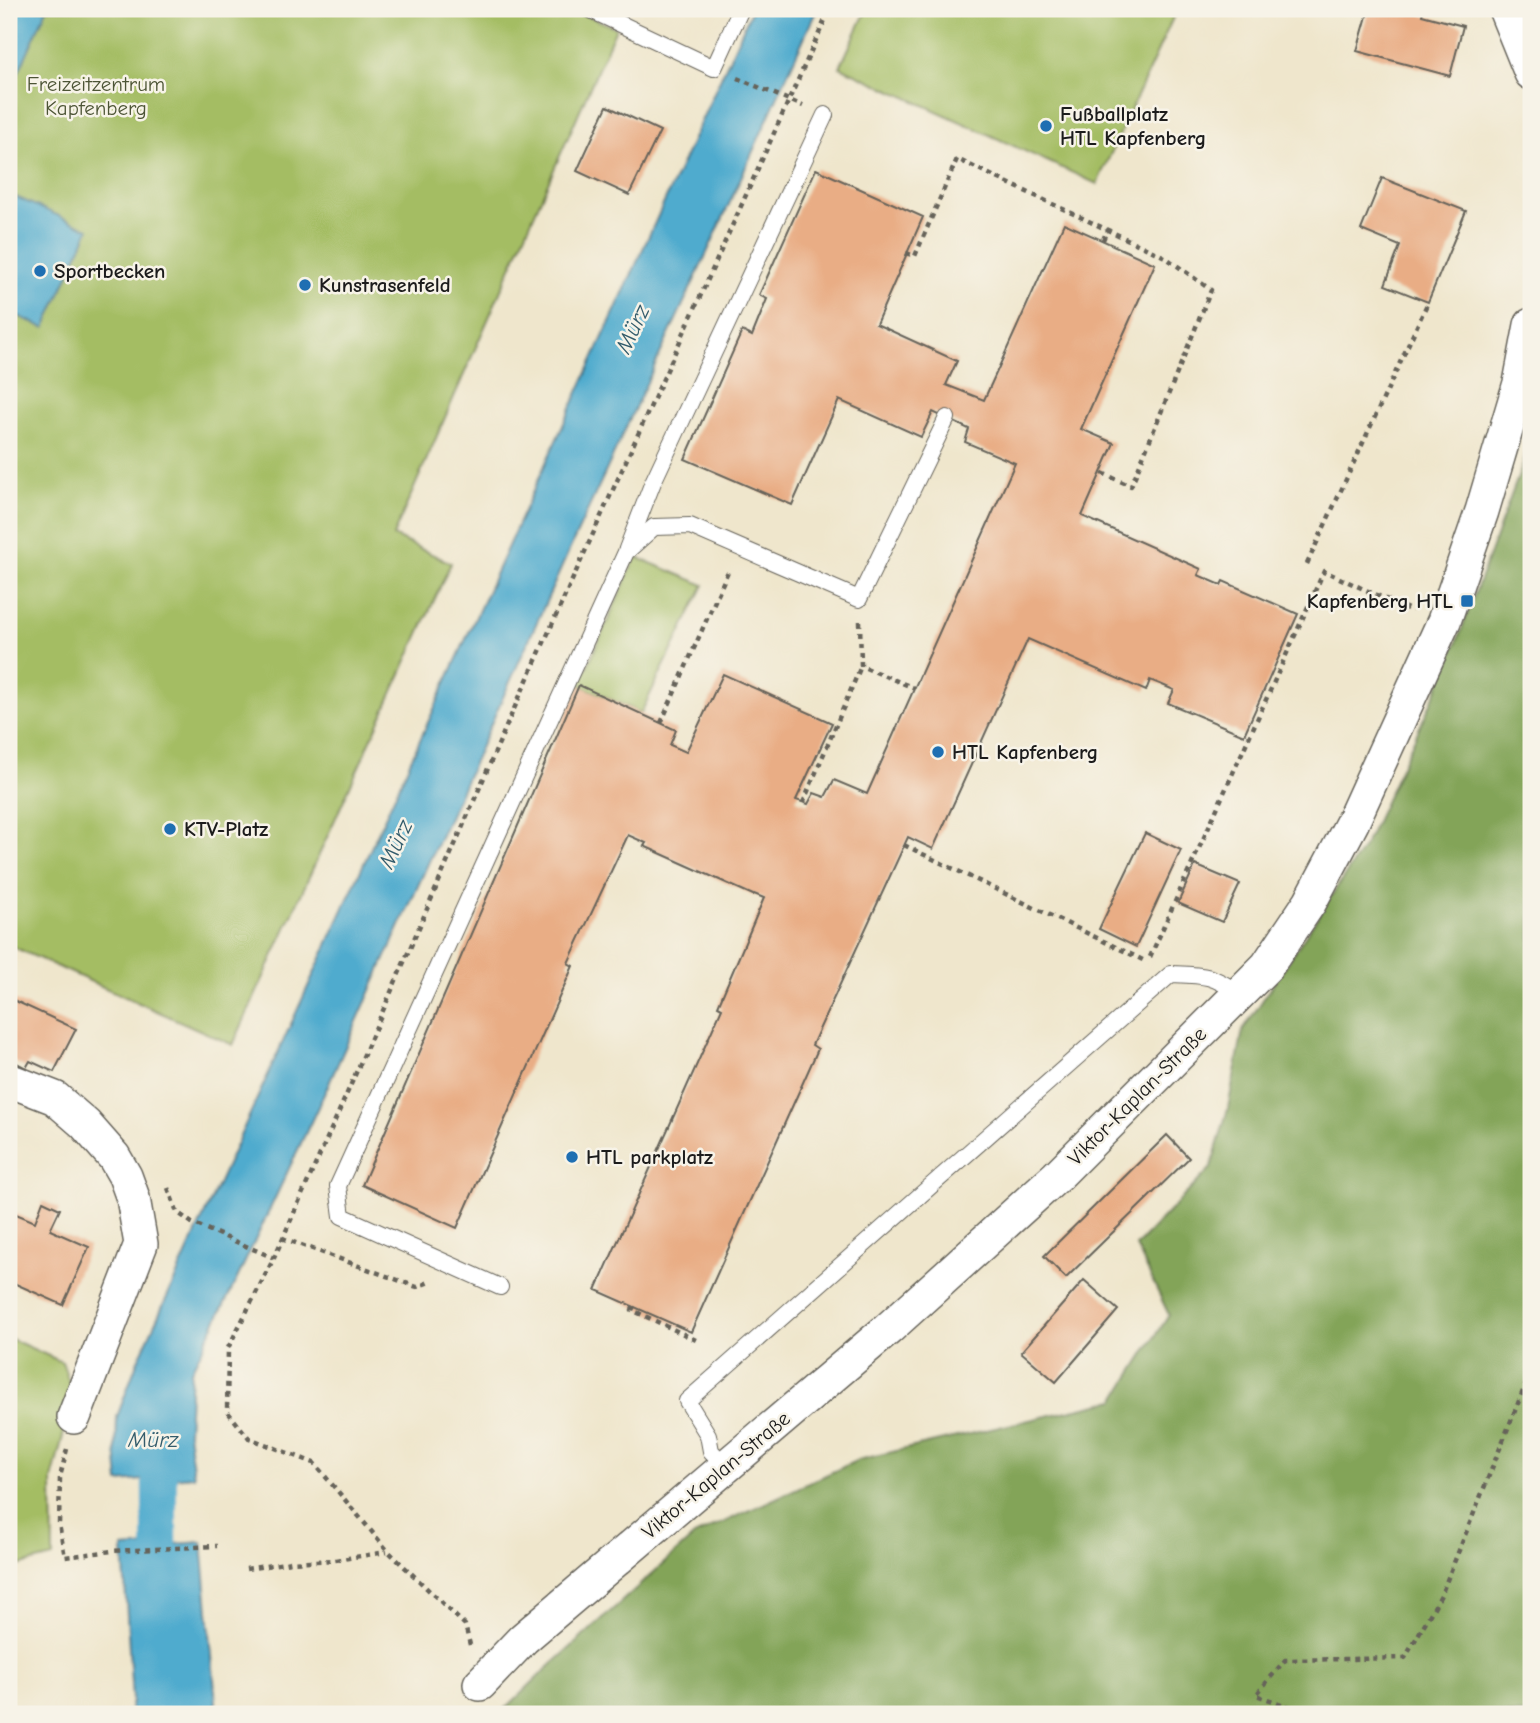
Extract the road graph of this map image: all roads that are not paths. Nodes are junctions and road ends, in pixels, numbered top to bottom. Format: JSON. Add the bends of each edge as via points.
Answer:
{"nodes":[{"id":1,"x":589,"y":9,"type":"edge"},
{"id":2,"x":741,"y":9,"type":"edge"},
{"id":3,"x":1505,"y":9,"type":"edge"},
{"id":4,"x":1515,"y":9,"type":"edge"},
{"id":5,"x":1531,"y":23,"type":"edge"},
{"id":6,"x":1531,"y":73,"type":"edge"},
{"id":7,"x":825,"y":115,"type":"dead end"},
{"id":8,"x":1531,"y":325,"type":"edge"},
{"id":9,"x":947,"y":418,"type":"dead end"},
{"id":10,"x":626,"y":552,"type":"junction"},
{"id":11,"x":1239,"y":994,"type":"junction"},
{"id":12,"x":9,"y":1082,"type":"edge"},
{"id":13,"x":500,"y":1287,"type":"dead end"},
{"id":14,"x":74,"y":1417,"type":"road end"},
{"id":15,"x":726,"y":1467,"type":"junction"},
{"id":16,"x":480,"y":1684,"type":"dead end"}],
"edges":[{"from":1,"to":2,"type":"lane","via":[[714,68]]},
{"from":3,"to":6,"type":"street"},
{"from":4,"to":5,"type":"street"},
{"from":7,"to":10,"type":"lane","via":[[653,482]]},
{"from":8,"to":11,"type":"street","name":"Viktor-Kaplan-Straße","via":[[1520,383],[1444,621],[1310,902],[1267,966]]},
{"from":9,"to":10,"type":"lane","via":[[859,599],[690,526],[654,527]]},
{"from":10,"to":13,"type":"lane","via":[[338,1186],[342,1216]]},
{"from":11,"to":15,"type":"street","name":"Viktor-Kaplan-Straße","via":[[1057,1176]]},
{"from":11,"to":15,"type":"lane","via":[[1206,975],[1171,974],[687,1401],[708,1435],[711,1451]]},
{"from":12,"to":14,"type":"street","via":[[55,1098],[85,1124],[114,1157],[133,1198],[141,1244]]},
{"from":15,"to":16,"type":"street","name":"Viktor-Kaplan-Straße","via":[[523,1639]]}]}
